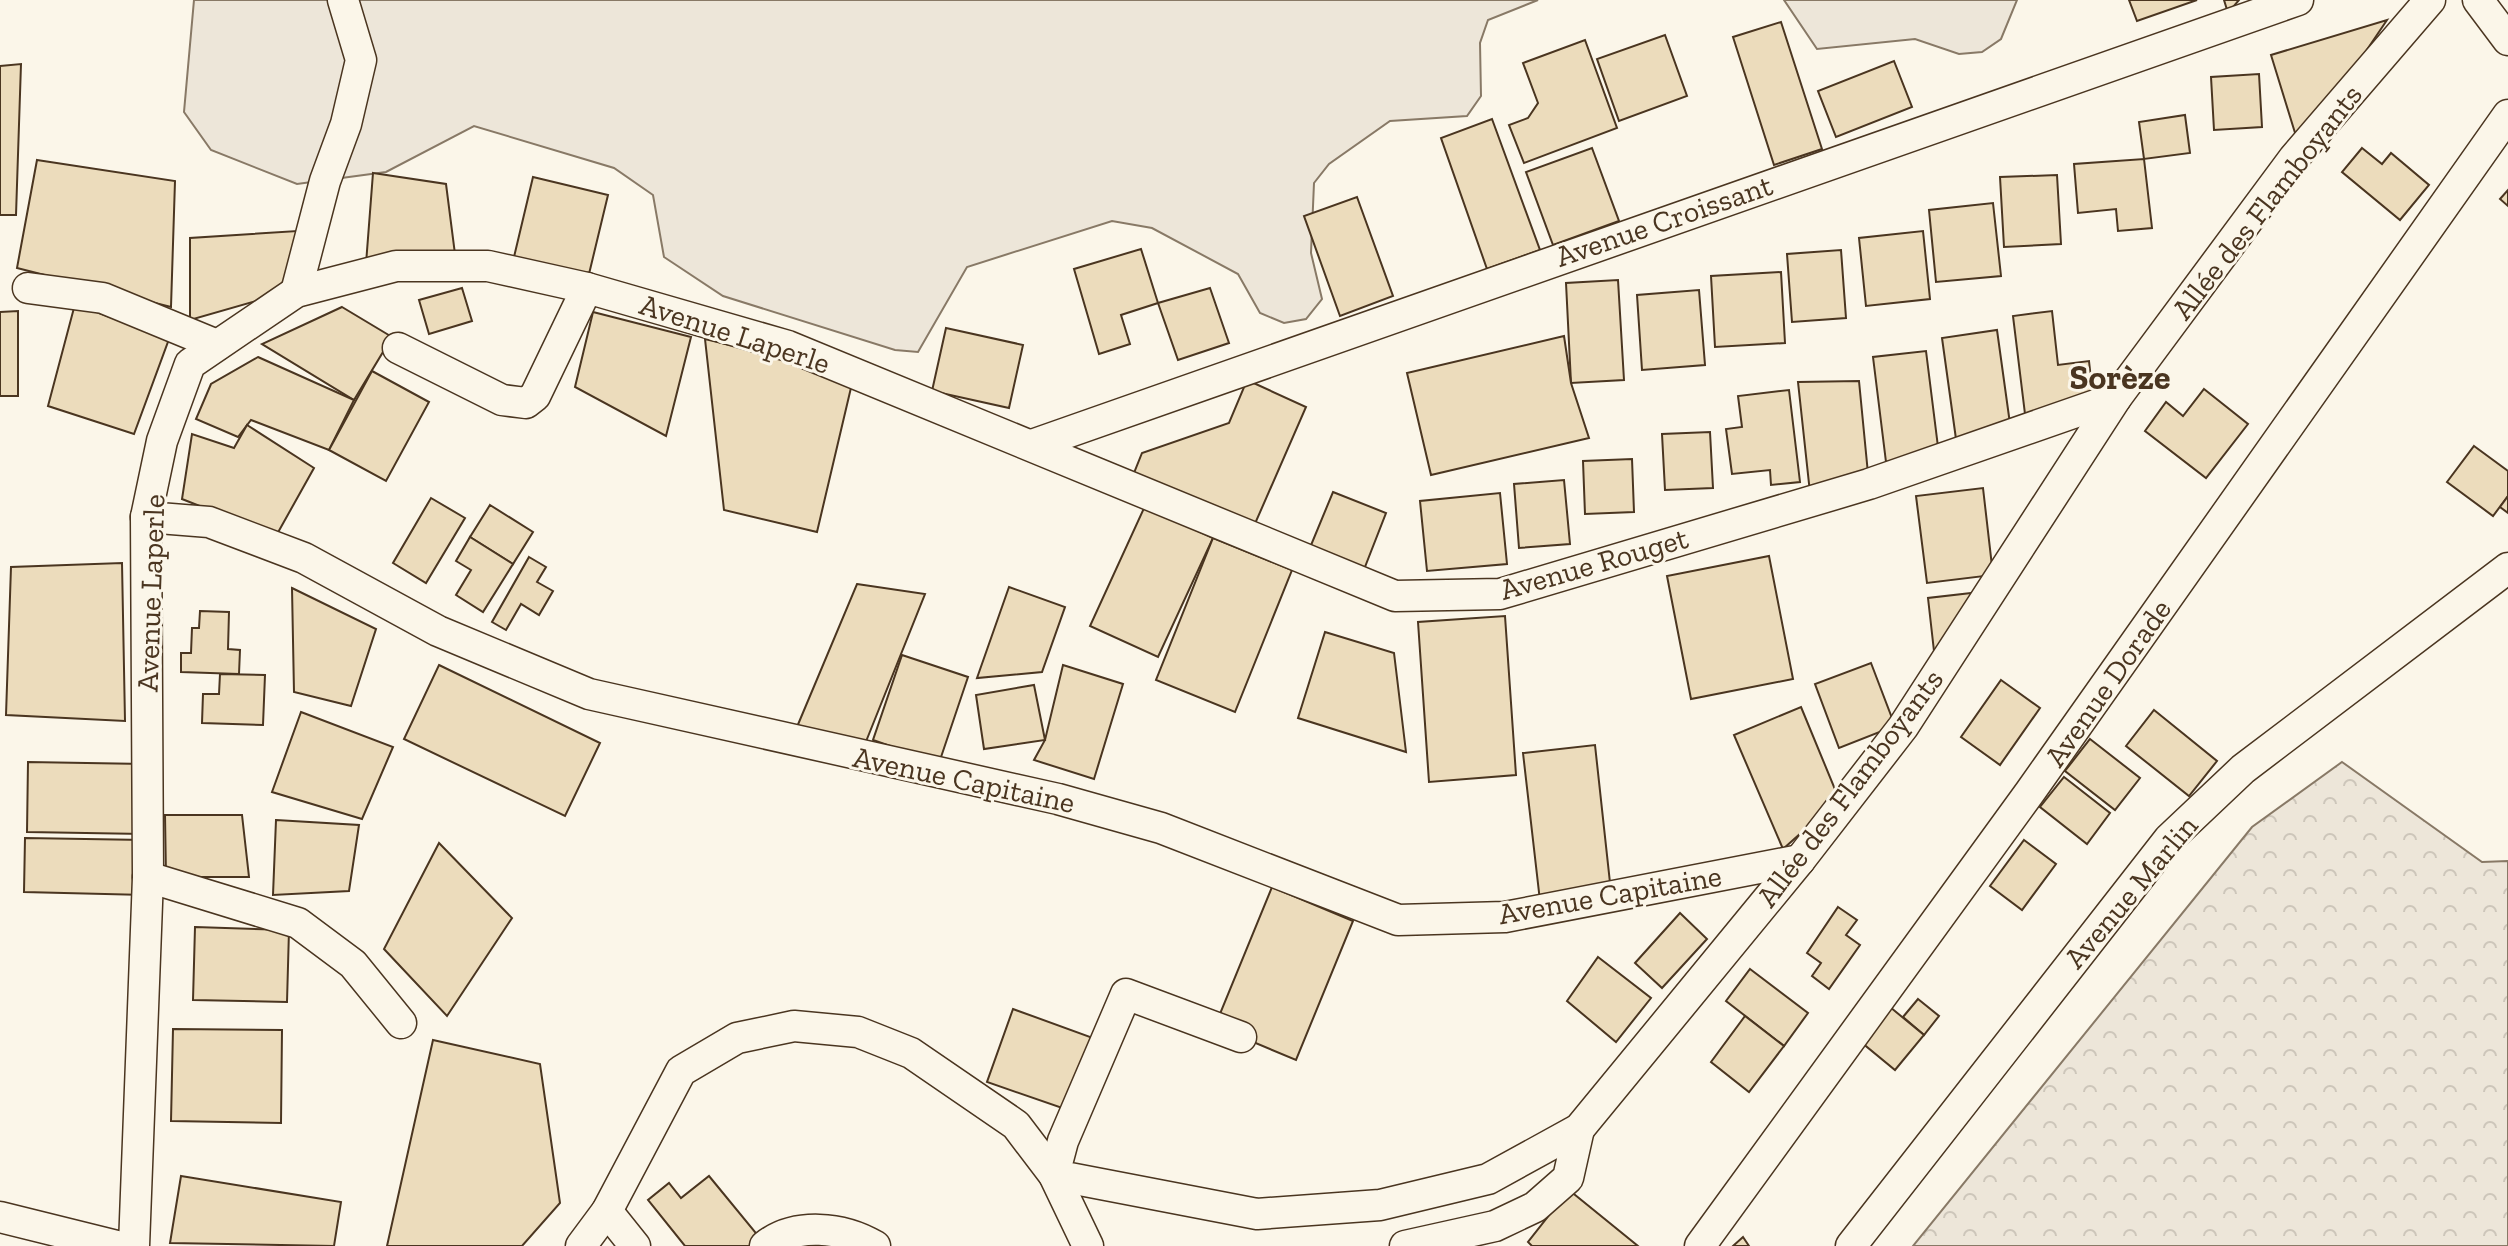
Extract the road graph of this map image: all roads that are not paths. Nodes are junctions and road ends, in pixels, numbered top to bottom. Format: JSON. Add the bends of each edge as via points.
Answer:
{"nodes":[{"id":1,"x":343,"y":0,"type":"edge"},
{"id":2,"x":2298,"y":0,"type":"edge"},
{"id":3,"x":2430,"y":0,"type":"edge"},
{"id":4,"x":2478,"y":0,"type":"edge"},
{"id":5,"x":2508,"y":40,"type":"edge"},
{"id":6,"x":2508,"y":115,"type":"edge"},
{"id":7,"x":28,"y":288,"type":"dead end"},
{"id":8,"x":587,"y":288,"type":"junction"},
{"id":9,"x":296,"y":292,"type":"junction"},
{"id":10,"x":217,"y":345,"type":"junction"},
{"id":11,"x":398,"y":348,"type":"dead end"},
{"id":12,"x":2116,"y":398,"type":"junction"},
{"id":13,"x":1032,"y":445,"type":"junction"},
{"id":14,"x":146,"y":517,"type":"junction"},
{"id":15,"x":2508,"y":568,"type":"edge"},
{"id":16,"x":1800,"y":860,"type":"junction"},
{"id":17,"x":148,"y":877,"type":"junction"},
{"id":18,"x":401,"y":1023,"type":"dead end"},
{"id":19,"x":1241,"y":1037,"type":"dead end"},
{"id":20,"x":1579,"y":1129,"type":"junction"},
{"id":21,"x":1054,"y":1175,"type":"junction"},
{"id":22,"x":607,"y":1211,"type":"junction"},
{"id":23,"x":0,"y":1217,"type":"edge"},
{"id":24,"x":117,"y":1246,"type":"edge"},
{"id":25,"x":134,"y":1246,"type":"edge"},
{"id":26,"x":581,"y":1246,"type":"edge"},
{"id":27,"x":635,"y":1246,"type":"edge"},
{"id":28,"x":765,"y":1246,"type":"edge"},
{"id":29,"x":875,"y":1246,"type":"edge"},
{"id":30,"x":1088,"y":1246,"type":"edge"},
{"id":31,"x":1405,"y":1246,"type":"edge"},
{"id":32,"x":1700,"y":1246,"type":"edge"},
{"id":33,"x":1851,"y":1246,"type":"edge"}],
"edges":[{"from":1,"to":9,"type":"street","via":[[361,60]]},
{"from":2,"to":13,"type":"street","name":"Avenue Croissant"},
{"from":3,"to":12,"type":"street","name":"Allée des Flamboyants","via":[[2294,158]]},
{"from":4,"to":5,"type":"street"},
{"from":6,"to":32,"type":"street","name":"Avenue Dorade","via":[[2030,792]]},
{"from":7,"to":10,"type":"street","via":[[103,298]]},
{"from":8,"to":9,"type":"street","name":"Avenue Laperle","via":[[488,266],[396,266]]},
{"from":8,"to":11,"type":"street","via":[[535,396],[526,403],[502,400]]},
{"from":8,"to":13,"type":"street","name":"Avenue Laperle","via":[[788,346]]},
{"from":9,"to":10,"type":"street","name":"Avenue Laperle"},
{"from":10,"to":14,"type":"street","name":"Avenue Laperle","via":[[190,364],[162,441]]},
{"from":12,"to":13,"type":"street","name":"Avenue Rouget","via":[[1869,484],[1500,594],[1395,596]]},
{"from":12,"to":16,"type":"street","name":"Allée des Flamboyants","via":[[1903,727]]},
{"from":14,"to":16,"type":"street","name":"Avenue Capitaine","via":[[209,522],[304,558],[438,631],[589,694],[1058,799],[1161,828],[1398,920],[1505,917]]},
{"from":14,"to":17,"type":"street","name":"Avenue Laperle"},
{"from":15,"to":33,"type":"street","name":"Avenue Marlin","via":[[2243,769],[2169,839]]},
{"from":16,"to":20,"type":"street","name":"Allée des Flamboyants"},
{"from":17,"to":18,"type":"street","via":[[298,923],[353,964]]},
{"from":17,"to":25,"type":"street","name":"Avenue Laperle"},
{"from":19,"to":21,"type":"street","via":[[1126,994],[1063,1141]]},
{"from":20,"to":21,"type":"street","name":"Allée des Flamboyants","via":[[1488,1179],[1380,1205],[1257,1214]]},
{"from":20,"to":31,"type":"street","via":[[1568,1178],[1535,1207],[1495,1226]]},
{"from":21,"to":22,"type":"street","via":[[1016,1125],[911,1053],[858,1032],[794,1026],[737,1038],[681,1071]]},
{"from":21,"to":30,"type":"street"},
{"from":22,"to":26,"type":"street"},
{"from":22,"to":27,"type":"street"},
{"from":23,"to":24,"type":"street"},
{"from":28,"to":29,"type":"street","via":[[777,1237],[826,1228]]}]}
